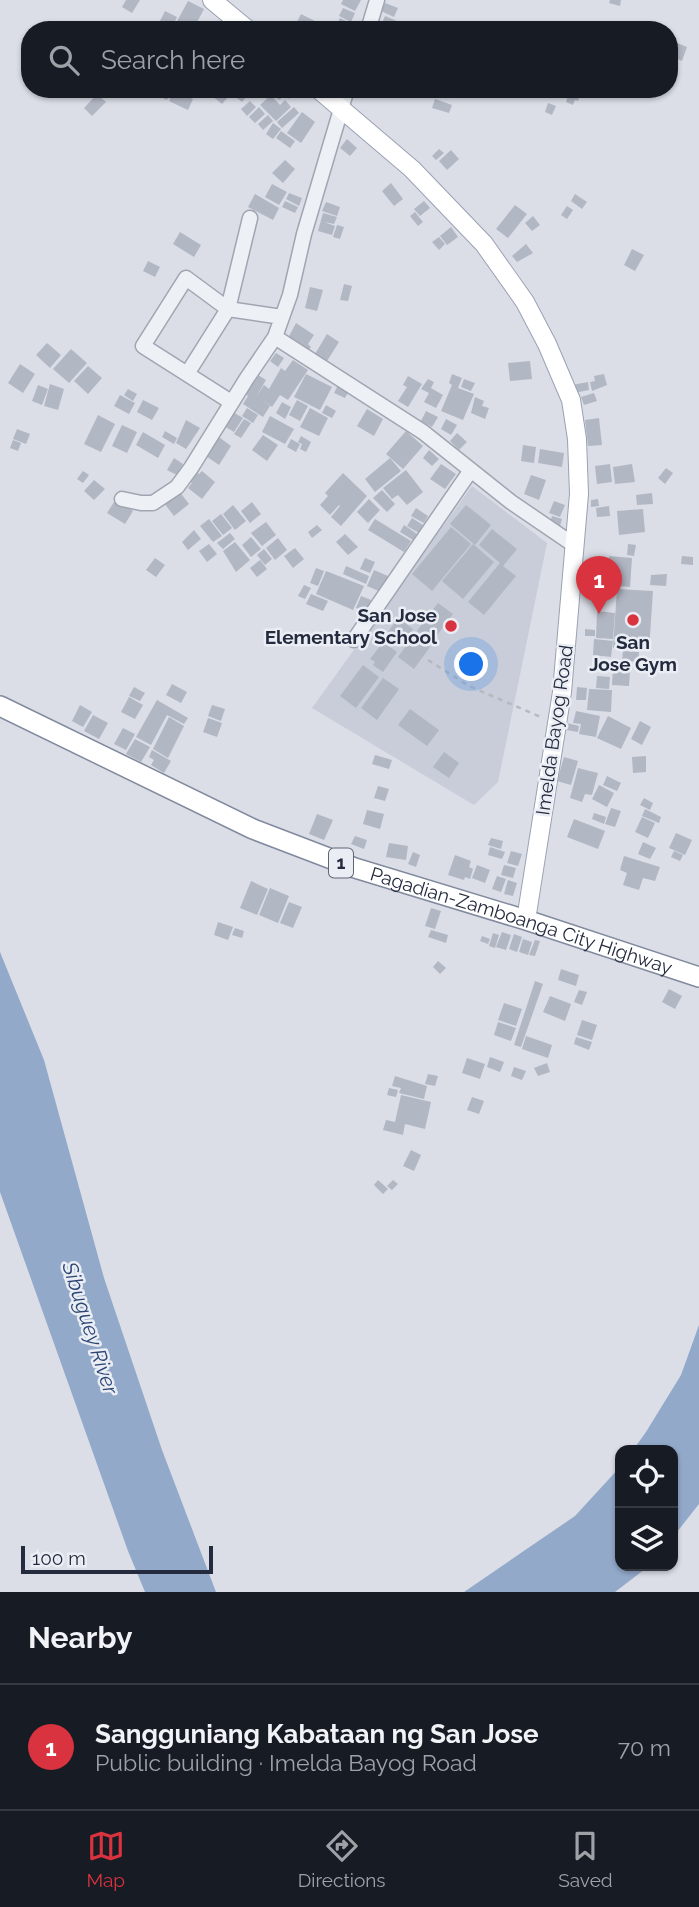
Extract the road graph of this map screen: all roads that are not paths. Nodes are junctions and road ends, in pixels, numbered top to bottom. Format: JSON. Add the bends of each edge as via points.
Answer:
{"nodes":[{"id":1,"x":212,"y":0,"type":"edge"},
{"id":2,"x":377,"y":0,"type":"edge"},
{"id":3,"x":237,"y":21,"type":"edge"},
{"id":4,"x":371,"y":21,"type":"edge"},
{"id":5,"x":344,"y":98,"type":"edge"},
{"id":6,"x":250,"y":218,"type":"dead end"},
{"id":7,"x":229,"y":309,"type":"junction"},
{"id":8,"x":282,"y":317,"type":"junction"},
{"id":9,"x":275,"y":337,"type":"junction"},
{"id":10,"x":187,"y":374,"type":"junction"},
{"id":11,"x":231,"y":402,"type":"junction"},
{"id":12,"x":471,"y":470,"type":"junction"},
{"id":13,"x":122,"y":499,"type":"dead end"},
{"id":14,"x":574,"y":545,"type":"junction"},
{"id":15,"x":354,"y":640,"type":"dead end"},
{"id":16,"x":0,"y":706,"type":"edge"},
{"id":17,"x":526,"y":920,"type":"junction"},
{"id":18,"x":699,"y":977,"type":"edge"}],
"edges":[{"from":1,"to":3,"type":"main road"},
{"from":2,"to":4,"type":"street"},
{"from":5,"to":8,"type":"street"},
{"from":5,"to":14,"type":"main road","name":"Imelda Bayog Road","via":[[465,222],[514,284],[547,344],[575,417],[579,466]]},
{"from":6,"to":7,"type":"street"},
{"from":7,"to":8,"type":"street"},
{"from":7,"to":10,"type":"street"},
{"from":7,"to":10,"type":"street","via":[[186,278],[143,346]]},
{"from":8,"to":9,"type":"street"},
{"from":9,"to":11,"type":"street"},
{"from":9,"to":12,"type":"street","via":[[423,432]]},
{"from":10,"to":11,"type":"street"},
{"from":11,"to":13,"type":"street","via":[[177,488],[153,503]]},
{"from":12,"to":14,"type":"street"},
{"from":12,"to":15,"type":"street"},
{"from":14,"to":17,"type":"main road","name":"Imelda Bayog Road","via":[[557,724]]},
{"from":16,"to":17,"type":"highway","name":"Pagadian-Zamboanga City Highway","number":"1","via":[[253,829],[355,868]]},
{"from":17,"to":18,"type":"highway","name":"Pagadian-Zamboanga City Highway","number":"1"}]}
